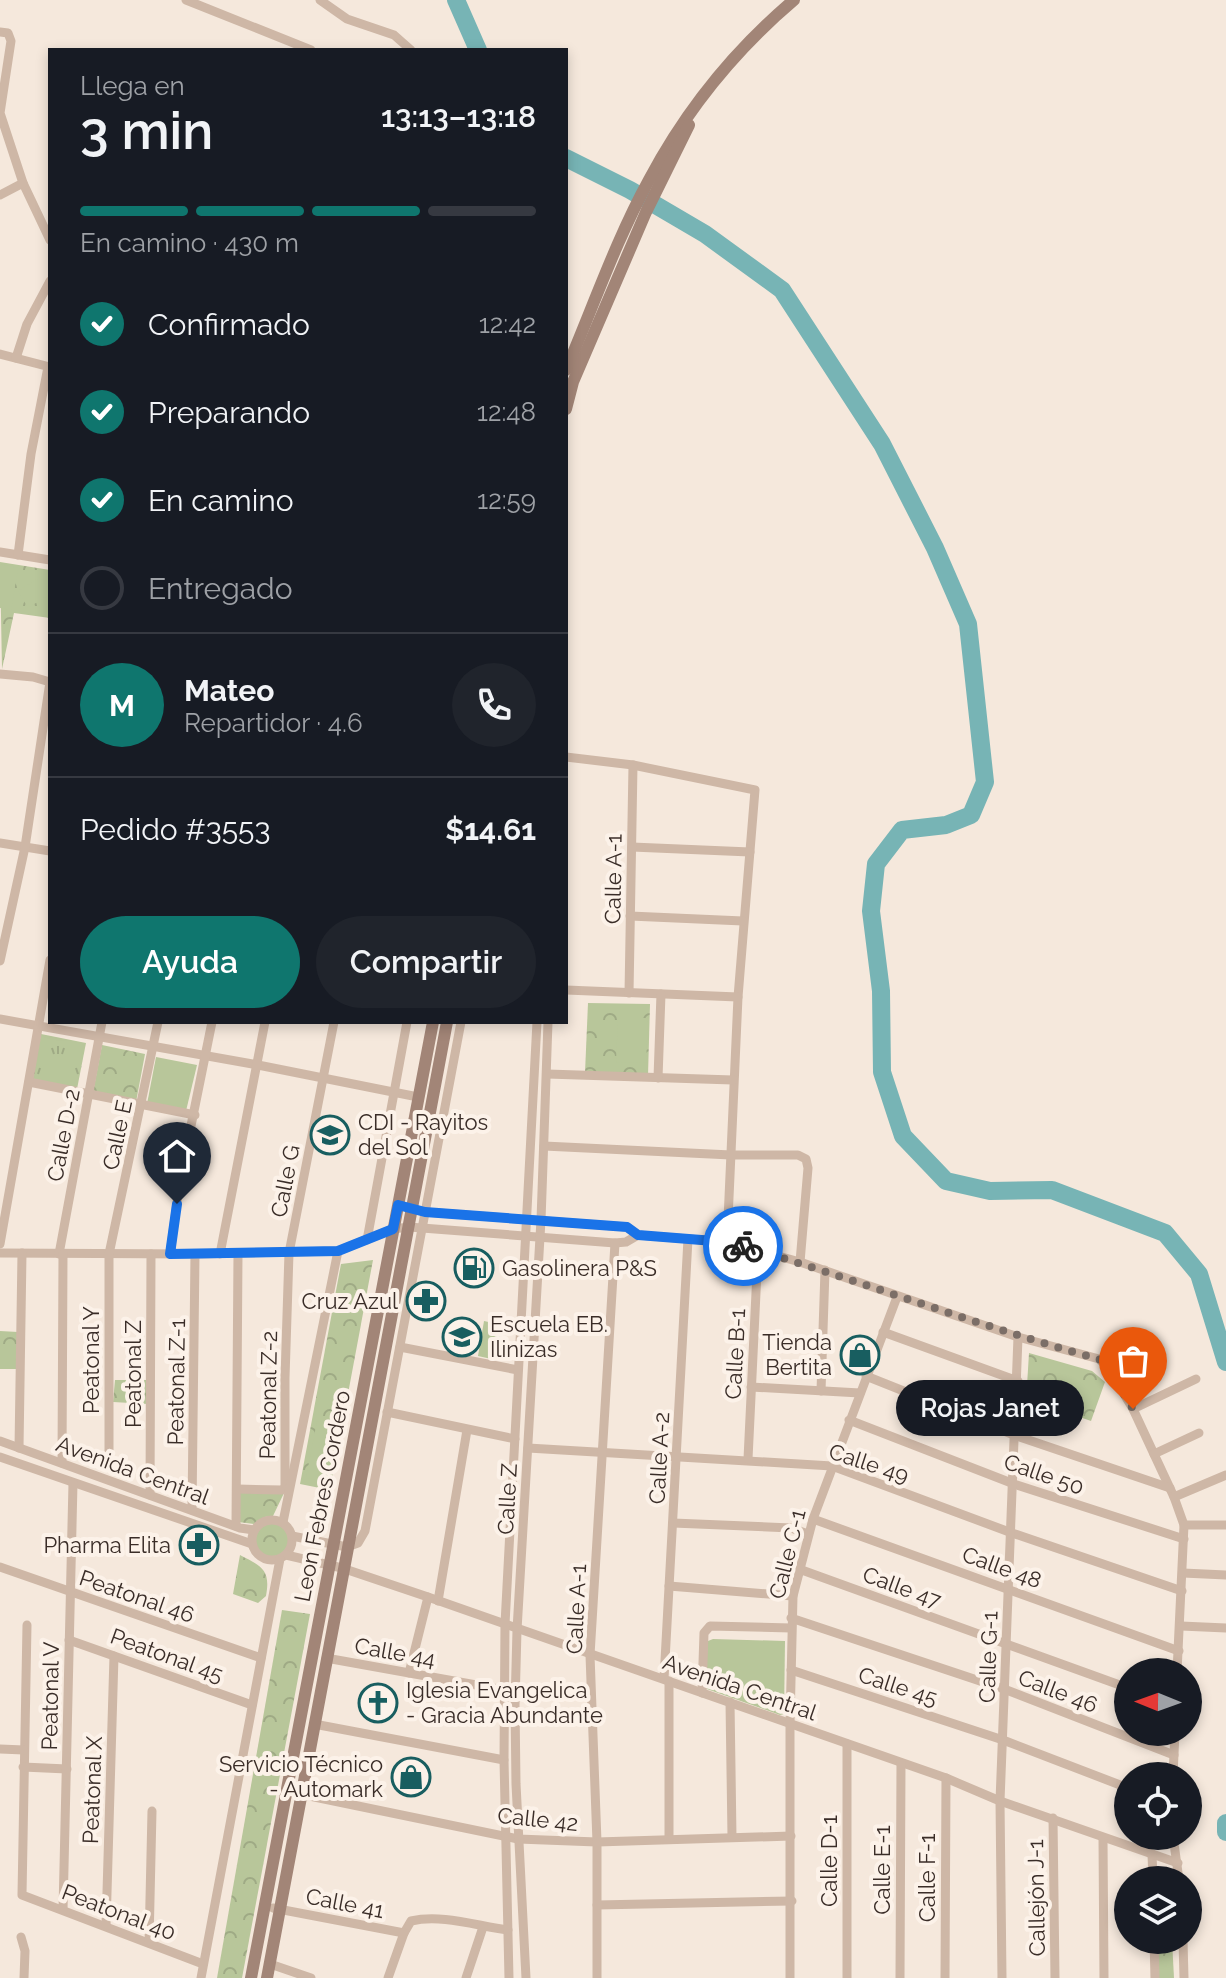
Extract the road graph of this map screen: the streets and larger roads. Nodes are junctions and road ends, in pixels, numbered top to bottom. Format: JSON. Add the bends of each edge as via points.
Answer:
{"nodes":[{"id":1,"x":186,"y":0,"type":"edge"},
{"id":2,"x":320,"y":0,"type":"edge"},
{"id":3,"x":794,"y":0,"type":"edge"},
{"id":4,"x":0,"y":32,"type":"edge"},
{"id":5,"x":306,"y":48,"type":"edge"},
{"id":6,"x":409,"y":48,"type":"edge"},
{"id":7,"x":0,"y":113,"type":"edge"},
{"id":8,"x":23,"y":183,"type":"junction"},
{"id":9,"x":0,"y":195,"type":"edge"},
{"id":10,"x":641,"y":210,"type":"junction"},
{"id":11,"x":48,"y":236,"type":"edge"},
{"id":12,"x":48,"y":285,"type":"edge"},
{"id":13,"x":0,"y":356,"type":"edge"},
{"id":14,"x":16,"y":358,"type":"junction"},
{"id":15,"x":568,"y":366,"type":"edge"},
{"id":16,"x":48,"y":367,"type":"edge"},
{"id":17,"x":48,"y":372,"type":"edge"},
{"id":18,"x":568,"y":401,"type":"edge"},
{"id":19,"x":0,"y":552,"type":"edge"},
{"id":20,"x":18,"y":555,"type":"junction"},
{"id":21,"x":48,"y":560,"type":"edge"},
{"id":22,"x":0,"y":675,"type":"edge"},
{"id":23,"x":48,"y":681,"type":"edge"},
{"id":24,"x":48,"y":695,"type":"edge"},
{"id":25,"x":568,"y":757,"type":"edge"},
{"id":26,"x":633,"y":765,"type":"junction"},
{"id":27,"x":0,"y":843,"type":"edge"},
{"id":28,"x":25,"y":847,"type":"junction"},
{"id":29,"x":632,"y":847,"type":"junction"},
{"id":30,"x":48,"y":851,"type":"edge"},
{"id":31,"x":750,"y":852,"type":"junction"},
{"id":32,"x":630,"y":916,"type":"junction"},
{"id":33,"x":743,"y":921,"type":"junction"},
{"id":34,"x":0,"y":961,"type":"edge"},
{"id":35,"x":48,"y":971,"type":"edge"},
{"id":36,"x":568,"y":990,"type":"edge"},
{"id":37,"x":629,"y":993,"type":"junction"},
{"id":38,"x":661,"y":994,"type":"junction"},
{"id":39,"x":738,"y":997,"type":"junction"},
{"id":40,"x":0,"y":1019,"type":"edge"},
{"id":41,"x":102,"y":1024,"type":"edge"},
{"id":42,"x":158,"y":1024,"type":"edge"},
{"id":43,"x":212,"y":1024,"type":"edge"},
{"id":44,"x":265,"y":1024,"type":"edge"},
{"id":45,"x":334,"y":1024,"type":"edge"},
{"id":46,"x":407,"y":1024,"type":"edge"},
{"id":47,"x":433,"y":1024,"type":"edge"},
{"id":48,"x":447,"y":1024,"type":"edge"},
{"id":49,"x":461,"y":1024,"type":"edge"},
{"id":50,"x":537,"y":1024,"type":"edge"},
{"id":51,"x":548,"y":1024,"type":"edge"},
{"id":52,"x":38,"y":1027,"type":"junction"},
{"id":53,"x":99,"y":1038,"type":"junction"},
{"id":54,"x":153,"y":1048,"type":"junction"},
{"id":55,"x":206,"y":1057,"type":"junction"},
{"id":56,"x":258,"y":1065,"type":"junction"},
{"id":57,"x":547,"y":1074,"type":"junction"},
{"id":58,"x":658,"y":1078,"type":"junction"},
{"id":59,"x":324,"y":1080,"type":"junction"},
{"id":60,"x":733,"y":1080,"type":"junction"},
{"id":61,"x":29,"y":1082,"type":"junction"},
{"id":62,"x":394,"y":1093,"type":"junction"},
{"id":63,"x":88,"y":1094,"type":"junction"},
{"id":64,"x":433,"y":1096,"type":"junction"},
{"id":65,"x":418,"y":1097,"type":"junction"},
{"id":66,"x":141,"y":1106,"type":"junction"},
{"id":67,"x":444,"y":1109,"type":"junction"},
{"id":68,"x":195,"y":1115,"type":"junction"},
{"id":69,"x":544,"y":1146,"type":"junction"},
{"id":70,"x":731,"y":1155,"type":"junction"},
{"id":71,"x":428,"y":1158,"type":"junction"},
{"id":72,"x":398,"y":1205,"type":"junction"},
{"id":73,"x":418,"y":1211,"type":"junction"},
{"id":74,"x":527,"y":1220,"type":"junction"},
{"id":75,"x":541,"y":1220,"type":"junction"},
{"id":76,"x":415,"y":1228,"type":"junction"},
{"id":77,"x":393,"y":1229,"type":"junction"},
{"id":78,"x":638,"y":1235,"type":"junction"},
{"id":79,"x":525,"y":1236,"type":"junction"},
{"id":80,"x":540,"y":1237,"type":"junction"},
{"id":81,"x":688,"y":1239,"type":"junction"},
{"id":82,"x":367,"y":1240,"type":"junction"},
{"id":83,"x":727,"y":1242,"type":"junction"},
{"id":84,"x":615,"y":1243,"type":"junction"},
{"id":85,"x":0,"y":1244,"type":"edge"},
{"id":86,"x":338,"y":1251,"type":"junction"},
{"id":87,"x":758,"y":1251,"type":"junction"},
{"id":88,"x":0,"y":1253,"type":"edge"},
{"id":89,"x":22,"y":1253,"type":"junction"},
{"id":90,"x":289,"y":1253,"type":"junction"},
{"id":91,"x":61,"y":1254,"type":"junction"},
{"id":92,"x":109,"y":1254,"type":"junction"},
{"id":93,"x":151,"y":1254,"type":"junction"},
{"id":94,"x":170,"y":1254,"type":"junction"},
{"id":95,"x":195,"y":1254,"type":"junction"},
{"id":96,"x":220,"y":1254,"type":"junction"},
{"id":97,"x":238,"y":1254,"type":"junction"},
{"id":98,"x":800,"y":1262,"type":"junction"},
{"id":99,"x":825,"y":1270,"type":"junction"},
{"id":100,"x":897,"y":1297,"type":"junction"},
{"id":101,"x":883,"y":1332,"type":"junction"},
{"id":102,"x":1018,"y":1337,"type":"junction"},
{"id":103,"x":397,"y":1338,"type":"junction"},
{"id":104,"x":518,"y":1370,"type":"junction"},
{"id":105,"x":866,"y":1376,"type":"junction"},
{"id":106,"x":1196,"y":1379,"type":"dead end"},
{"id":107,"x":1018,"y":1381,"type":"junction"},
{"id":108,"x":751,"y":1387,"type":"junction"},
{"id":109,"x":384,"y":1391,"type":"junction"},
{"id":110,"x":821,"y":1391,"type":"junction"},
{"id":111,"x":860,"y":1393,"type":"junction"},
{"id":112,"x":1133,"y":1409,"type":"junction"},
{"id":113,"x":387,"y":1412,"type":"junction"},
{"id":114,"x":849,"y":1420,"type":"junction"},
{"id":115,"x":467,"y":1430,"type":"junction"},
{"id":116,"x":1199,"y":1433,"type":"dead end"},
{"id":117,"x":1014,"y":1435,"type":"junction"},
{"id":118,"x":376,"y":1437,"type":"junction"},
{"id":119,"x":515,"y":1439,"type":"junction"},
{"id":120,"x":0,"y":1441,"type":"edge"},
{"id":121,"x":19,"y":1448,"type":"junction"},
{"id":122,"x":528,"y":1448,"type":"junction"},
{"id":123,"x":604,"y":1452,"type":"junction"},
{"id":124,"x":1154,"y":1454,"type":"junction"},
{"id":125,"x":677,"y":1455,"type":"junction"},
{"id":126,"x":0,"y":1457,"type":"edge"},
{"id":127,"x":748,"y":1459,"type":"junction"},
{"id":128,"x":62,"y":1463,"type":"junction"},
{"id":129,"x":832,"y":1466,"type":"junction"},
{"id":130,"x":109,"y":1467,"type":"dead end"},
{"id":131,"x":1226,"y":1475,"type":"edge"},
{"id":132,"x":73,"y":1483,"type":"junction"},
{"id":133,"x":1014,"y":1484,"type":"junction"},
{"id":134,"x":237,"y":1489,"type":"junction"},
{"id":135,"x":1172,"y":1492,"type":"junction"},
{"id":136,"x":150,"y":1495,"type":"junction"},
{"id":137,"x":192,"y":1510,"type":"junction"},
{"id":138,"x":813,"y":1519,"type":"junction"},
{"id":139,"x":283,"y":1522,"type":"junction"},
{"id":140,"x":673,"y":1523,"type":"junction"},
{"id":141,"x":1184,"y":1525,"type":"junction"},
{"id":142,"x":1226,"y":1525,"type":"edge"},
{"id":143,"x":236,"y":1526,"type":"junction"},
{"id":144,"x":254,"y":1530,"type":"junction"},
{"id":145,"x":1012,"y":1533,"type":"junction"},
{"id":146,"x":808,"y":1534,"type":"junction"},
{"id":147,"x":292,"y":1536,"type":"junction"},
{"id":148,"x":1184,"y":1539,"type":"junction"},
{"id":149,"x":252,"y":1544,"type":"junction"},
{"id":150,"x":333,"y":1544,"type":"junction"},
{"id":151,"x":347,"y":1547,"type":"junction"},
{"id":152,"x":283,"y":1557,"type":"junction"},
{"id":153,"x":0,"y":1567,"type":"edge"},
{"id":154,"x":336,"y":1567,"type":"junction"},
{"id":155,"x":799,"y":1569,"type":"junction"},
{"id":156,"x":1183,"y":1573,"type":"junction"},
{"id":157,"x":1226,"y":1575,"type":"edge"},
{"id":158,"x":669,"y":1586,"type":"junction"},
{"id":159,"x":1009,"y":1589,"type":"junction"},
{"id":160,"x":70,"y":1591,"type":"junction"},
{"id":161,"x":1182,"y":1591,"type":"junction"},
{"id":162,"x":793,"y":1596,"type":"junction"},
{"id":163,"x":433,"y":1599,"type":"junction"},
{"id":164,"x":791,"y":1623,"type":"junction"},
{"id":165,"x":505,"y":1624,"type":"junction"},
{"id":166,"x":27,"y":1625,"type":"dead end"},
{"id":167,"x":1181,"y":1626,"type":"junction"},
{"id":168,"x":1226,"y":1628,"type":"edge"},
{"id":169,"x":517,"y":1630,"type":"junction"},
{"id":170,"x":69,"y":1640,"type":"junction"},
{"id":171,"x":1006,"y":1644,"type":"junction"},
{"id":172,"x":1179,"y":1651,"type":"junction"},
{"id":173,"x":590,"y":1655,"type":"junction"},
{"id":174,"x":114,"y":1656,"type":"junction"},
{"id":175,"x":261,"y":1658,"type":"junction"},
{"id":176,"x":326,"y":1658,"type":"junction"},
{"id":177,"x":1178,"y":1658,"type":"edge"},
{"id":178,"x":791,"y":1670,"type":"junction"},
{"id":179,"x":409,"y":1673,"type":"junction"},
{"id":180,"x":666,"y":1680,"type":"junction"},
{"id":181,"x":1114,"y":1683,"type":"edge"},
{"id":182,"x":1004,"y":1689,"type":"junction"},
{"id":183,"x":504,"y":1690,"type":"junction"},
{"id":184,"x":702,"y":1693,"type":"junction"},
{"id":185,"x":730,"y":1702,"type":"junction"},
{"id":186,"x":252,"y":1705,"type":"junction"},
{"id":187,"x":790,"y":1723,"type":"junction"},
{"id":188,"x":314,"y":1724,"type":"junction"},
{"id":189,"x":1003,"y":1740,"type":"junction"},
{"id":190,"x":847,"y":1744,"type":"junction"},
{"id":191,"x":1174,"y":1746,"type":"edge"},
{"id":192,"x":0,"y":1749,"type":"edge"},
{"id":193,"x":24,"y":1750,"type":"junction"},
{"id":194,"x":1174,"y":1755,"type":"junction"},
{"id":195,"x":504,"y":1760,"type":"junction"},
{"id":196,"x":1174,"y":1762,"type":"edge"},
{"id":197,"x":901,"y":1763,"type":"junction"},
{"id":198,"x":23,"y":1767,"type":"junction"},
{"id":199,"x":67,"y":1769,"type":"junction"},
{"id":200,"x":946,"y":1778,"type":"junction"},
{"id":201,"x":1114,"y":1783,"type":"edge"},
{"id":202,"x":286,"y":1791,"type":"junction"},
{"id":203,"x":300,"y":1794,"type":"junction"},
{"id":204,"x":1000,"y":1801,"type":"junction"},
{"id":205,"x":152,"y":1811,"type":"dead end"},
{"id":206,"x":1053,"y":1818,"type":"junction"},
{"id":207,"x":505,"y":1835,"type":"junction"},
{"id":208,"x":791,"y":1836,"type":"junction"},
{"id":209,"x":732,"y":1837,"type":"junction"},
{"id":210,"x":1103,"y":1838,"type":"junction"},
{"id":211,"x":518,"y":1839,"type":"junction"},
{"id":212,"x":669,"y":1839,"type":"junction"},
{"id":213,"x":597,"y":1842,"type":"junction"},
{"id":214,"x":1176,"y":1850,"type":"edge"},
{"id":215,"x":1152,"y":1854,"type":"junction"},
{"id":216,"x":1178,"y":1863,"type":"junction"},
{"id":217,"x":1152,"y":1866,"type":"edge"},
{"id":218,"x":1178,"y":1866,"type":"edge"},
{"id":219,"x":792,"y":1901,"type":"junction"},
{"id":220,"x":597,"y":1905,"type":"junction"},
{"id":221,"x":265,"y":1907,"type":"junction"},
{"id":222,"x":279,"y":1909,"type":"junction"},
{"id":223,"x":63,"y":1910,"type":"junction"},
{"id":224,"x":106,"y":1926,"type":"junction"},
{"id":225,"x":483,"y":1927,"type":"junction"},
{"id":226,"x":508,"y":1930,"type":"junction"},
{"id":227,"x":404,"y":1933,"type":"junction"},
{"id":228,"x":21,"y":1937,"type":"dead end"},
{"id":229,"x":149,"y":1943,"type":"junction"},
{"id":230,"x":1154,"y":1954,"type":"edge"},
{"id":231,"x":1183,"y":1954,"type":"edge"},
{"id":232,"x":203,"y":1964,"type":"junction"},
{"id":233,"x":270,"y":1964,"type":"junction"},
{"id":234,"x":24,"y":1978,"type":"edge"},
{"id":235,"x":201,"y":1978,"type":"edge"},
{"id":236,"x":251,"y":1978,"type":"edge"},
{"id":237,"x":267,"y":1978,"type":"edge"},
{"id":238,"x":311,"y":1978,"type":"edge"},
{"id":239,"x":388,"y":1978,"type":"edge"},
{"id":240,"x":466,"y":1978,"type":"edge"},
{"id":241,"x":509,"y":1978,"type":"edge"},
{"id":242,"x":526,"y":1978,"type":"edge"},
{"id":243,"x":597,"y":1978,"type":"edge"},
{"id":244,"x":777,"y":1978,"type":"edge"},
{"id":245,"x":790,"y":1978,"type":"edge"},
{"id":246,"x":847,"y":1978,"type":"edge"},
{"id":247,"x":900,"y":1978,"type":"edge"},
{"id":248,"x":945,"y":1978,"type":"edge"},
{"id":249,"x":1002,"y":1978,"type":"edge"},
{"id":250,"x":1055,"y":1978,"type":"edge"},
{"id":251,"x":1104,"y":1978,"type":"edge"},
{"id":252,"x":1155,"y":1978,"type":"edge"},
{"id":253,"x":1184,"y":1978,"type":"edge"}],
"edges":[{"from":1,"to":5,"type":"street"},
{"from":2,"to":6,"type":"street","via":[[347,19],[394,35]]},
{"from":3,"to":10,"type":"street","via":[[730,62],[697,108]]},
{"from":4,"to":7,"type":"street","via":[[8,33],[11,41]]},
{"from":7,"to":8,"type":"street"},
{"from":8,"to":9,"type":"street"},
{"from":8,"to":11,"type":"street"},
{"from":10,"to":15,"type":"street"},
{"from":10,"to":18,"type":"street"},
{"from":12,"to":14,"type":"street"},
{"from":13,"to":14,"type":"street"},
{"from":14,"to":16,"type":"street"},
{"from":17,"to":20,"type":"street"},
{"from":19,"to":20,"type":"street"},
{"from":20,"to":21,"type":"street"},
{"from":22,"to":23,"type":"street"},
{"from":24,"to":28,"type":"street"},
{"from":25,"to":26,"type":"street"},
{"from":26,"to":29,"type":"street","name":"Calle A-1"},
{"from":26,"to":31,"type":"street","via":[[755,790]]},
{"from":27,"to":28,"type":"street"},
{"from":28,"to":30,"type":"street"},
{"from":28,"to":34,"type":"street"},
{"from":29,"to":31,"type":"street"},
{"from":29,"to":32,"type":"street","name":"Calle A-1"},
{"from":31,"to":33,"type":"street"},
{"from":32,"to":33,"type":"street"},
{"from":32,"to":37,"type":"street","name":"Calle A-1"},
{"from":33,"to":39,"type":"street"},
{"from":35,"to":52,"type":"street"},
{"from":36,"to":37,"type":"street"},
{"from":37,"to":38,"type":"street"},
{"from":38,"to":39,"type":"street"},
{"from":38,"to":58,"type":"street"},
{"from":39,"to":60,"type":"street"},
{"from":40,"to":52,"type":"street"},
{"from":41,"to":53,"type":"street","name":"Calle D-2"},
{"from":42,"to":54,"type":"street","name":"Calle E"},
{"from":43,"to":55,"type":"street"},
{"from":44,"to":56,"type":"street"},
{"from":45,"to":59,"type":"street","name":"Calle G"},
{"from":46,"to":62,"type":"street"},
{"from":47,"to":65,"type":"street","name":"Leon Febres Cordero"},
{"from":48,"to":64,"type":"street","name":"Leon Febres Cordero"},
{"from":49,"to":67,"type":"street"},
{"from":50,"to":74,"type":"street","name":"Calle Z"},
{"from":51,"to":57,"type":"street","name":"Calle Z"},
{"from":52,"to":53,"type":"street"},
{"from":52,"to":61,"type":"street"},
{"from":53,"to":54,"type":"street"},
{"from":53,"to":63,"type":"street","name":"Calle D-2"},
{"from":54,"to":55,"type":"street"},
{"from":54,"to":66,"type":"street","name":"Calle E"},
{"from":55,"to":56,"type":"street"},
{"from":55,"to":68,"type":"street"},
{"from":56,"to":59,"type":"street"},
{"from":56,"to":96,"type":"street"},
{"from":57,"to":58,"type":"street"},
{"from":57,"to":69,"type":"street","name":"Calle Z"},
{"from":58,"to":60,"type":"street"},
{"from":59,"to":62,"type":"street"},
{"from":59,"to":90,"type":"street","name":"Calle G"},
{"from":60,"to":70,"type":"street"},
{"from":61,"to":63,"type":"street"},
{"from":61,"to":85,"type":"street"},
{"from":62,"to":65,"type":"street"},
{"from":62,"to":82,"type":"street"},
{"from":63,"to":66,"type":"street"},
{"from":63,"to":91,"type":"street","name":"Calle D-2"},
{"from":64,"to":67,"type":"street"},
{"from":64,"to":71,"type":"street","name":"Leon Febres Cordero"},
{"from":65,"to":72,"type":"street","name":"Leon Febres Cordero"},
{"from":66,"to":68,"type":"street"},
{"from":66,"to":92,"type":"street","name":"Calle E"},
{"from":67,"to":71,"type":"street"},
{"from":68,"to":94,"type":"street"},
{"from":69,"to":70,"type":"street"},
{"from":69,"to":75,"type":"street","name":"Calle Z"},
{"from":70,"to":83,"type":"street"},
{"from":70,"to":98,"type":"street","via":[[806,1159]]},
{"from":71,"to":73,"type":"street","name":"Leon Febres Cordero"},
{"from":72,"to":73,"type":"street"},
{"from":72,"to":77,"type":"street","name":"Leon Febres Cordero"},
{"from":73,"to":74,"type":"street"},
{"from":73,"to":76,"type":"street","name":"Leon Febres Cordero"},
{"from":74,"to":75,"type":"street"},
{"from":74,"to":79,"type":"street","name":"Calle Z"},
{"from":75,"to":78,"type":"street","via":[[627,1227]]},
{"from":75,"to":80,"type":"street","name":"Calle Z"},
{"from":76,"to":77,"type":"street"},
{"from":76,"to":79,"type":"street"},
{"from":76,"to":103,"type":"street","name":"Leon Febres Cordero"},
{"from":77,"to":82,"type":"street"},
{"from":77,"to":150,"type":"street","name":"Leon Febres Cordero"},
{"from":78,"to":81,"type":"street"},
{"from":78,"to":84,"type":"street"},
{"from":79,"to":80,"type":"street"},
{"from":79,"to":104,"type":"street","name":"Calle Z"},
{"from":80,"to":84,"type":"street"},
{"from":80,"to":122,"type":"street","name":"Calle Z"},
{"from":81,"to":83,"type":"street"},
{"from":81,"to":125,"type":"street","name":"Calle A-2"},
{"from":82,"to":86,"type":"street"},
{"from":83,"to":87,"type":"street"},
{"from":84,"to":123,"type":"street","name":"Calle A-1"},
{"from":86,"to":90,"type":"street"},
{"from":86,"to":139,"type":"street"},
{"from":87,"to":98,"type":"street"},
{"from":87,"to":108,"type":"street","name":"Calle B-1"},
{"from":88,"to":89,"type":"street"},
{"from":89,"to":91,"type":"street"},
{"from":89,"to":121,"type":"street"},
{"from":90,"to":97,"type":"street"},
{"from":90,"to":134,"type":"street","name":"Peatonal Z-2","via":[[285,1487]]},
{"from":91,"to":92,"type":"street"},
{"from":91,"to":128,"type":"street"},
{"from":92,"to":93,"type":"street"},
{"from":92,"to":130,"type":"street","name":"Peatonal Y"},
{"from":93,"to":94,"type":"street"},
{"from":93,"to":136,"type":"street","name":"Peatonal Z"},
{"from":94,"to":95,"type":"street"},
{"from":95,"to":96,"type":"street"},
{"from":95,"to":137,"type":"street","name":"Peatonal Z-1"},
{"from":96,"to":97,"type":"street"},
{"from":97,"to":134,"type":"street","name":"Peatonal Z-2"},
{"from":98,"to":99,"type":"street"},
{"from":99,"to":100,"type":"street"},
{"from":99,"to":110,"type":"street"},
{"from":100,"to":101,"type":"street","name":"Calle C-1"},
{"from":100,"to":102,"type":"street"},
{"from":101,"to":105,"type":"street","name":"Calle C-1"},
{"from":101,"to":107,"type":"street"},
{"from":102,"to":107,"type":"street","name":"Calle G-1"},
{"from":102,"to":112,"type":"street","via":[[1099,1359]]},
{"from":103,"to":104,"type":"street"},
{"from":103,"to":109,"type":"street","name":"Leon Febres Cordero"},
{"from":103,"to":109,"type":"street"},
{"from":104,"to":119,"type":"street","name":"Calle Z"},
{"from":105,"to":111,"type":"street","name":"Calle C-1"},
{"from":105,"to":117,"type":"street"},
{"from":106,"to":112,"type":"street"},
{"from":107,"to":117,"type":"street","name":"Calle G-1"},
{"from":108,"to":110,"type":"street"},
{"from":108,"to":127,"type":"street","name":"Calle B-1"},
{"from":109,"to":113,"type":"street"},
{"from":109,"to":118,"type":"street","name":"Leon Febres Cordero"},
{"from":110,"to":111,"type":"street"},
{"from":111,"to":114,"type":"street","name":"Calle C-1"},
{"from":112,"to":124,"type":"street"},
{"from":113,"to":115,"type":"street"},
{"from":113,"to":118,"type":"street"},
{"from":114,"to":129,"type":"street","name":"Calle C-1"},
{"from":114,"to":133,"type":"street","name":"Calle 50"},
{"from":115,"to":119,"type":"street"},
{"from":115,"to":163,"type":"street"},
{"from":116,"to":124,"type":"street"},
{"from":117,"to":133,"type":"street","name":"Calle G-1"},
{"from":117,"to":135,"type":"street"},
{"from":118,"to":151,"type":"street","name":"Leon Febres Cordero"},
{"from":119,"to":165,"type":"street","name":"Calle Z"},
{"from":120,"to":121,"type":"street","name":"Avenida Central"},
{"from":121,"to":128,"type":"street","name":"Avenida Central"},
{"from":122,"to":123,"type":"street","name":"Calle 49"},
{"from":122,"to":169,"type":"street","name":"Calle Z"},
{"from":123,"to":125,"type":"street","name":"Calle 49"},
{"from":123,"to":173,"type":"street","name":"Calle A-1"},
{"from":124,"to":135,"type":"street"},
{"from":125,"to":127,"type":"street","name":"Calle 49"},
{"from":125,"to":140,"type":"street","name":"Calle A-2"},
{"from":126,"to":132,"type":"street","name":"Avenida Central"},
{"from":127,"to":129,"type":"street","name":"Calle 49"},
{"from":128,"to":136,"type":"street","name":"Avenida Central"},
{"from":129,"to":138,"type":"street","name":"Calle C-1"},
{"from":129,"to":145,"type":"street","name":"Calle 49"},
{"from":131,"to":135,"type":"street"},
{"from":132,"to":149,"type":"street","name":"Avenida Central"},
{"from":132,"to":160,"type":"street","name":"Peatonal V"},
{"from":133,"to":145,"type":"street","name":"Calle G-1"},
{"from":133,"to":148,"type":"street","name":"Calle 50"},
{"from":134,"to":143,"type":"street","name":"Peatonal Z-2"},
{"from":135,"to":141,"type":"street"},
{"from":136,"to":137,"type":"street","name":"Avenida Central"},
{"from":137,"to":143,"type":"street","name":"Avenida Central"},
{"from":138,"to":146,"type":"street","name":"Calle C-1"},
{"from":138,"to":159,"type":"street","name":"Calle 48"},
{"from":139,"to":144,"type":"street","via":[[266,1520]]},
{"from":139,"to":147,"type":"street"},
{"from":140,"to":146,"type":"street","via":[[791,1528]]},
{"from":140,"to":158,"type":"street","name":"Calle A-2"},
{"from":141,"to":142,"type":"street"},
{"from":141,"to":148,"type":"street"},
{"from":143,"to":144,"type":"street","name":"Avenida Central"},
{"from":144,"to":149,"type":"street"},
{"from":145,"to":159,"type":"street","name":"Calle G-1"},
{"from":145,"to":161,"type":"street","name":"Calle 49"},
{"from":146,"to":155,"type":"street","name":"Calle C-1"},
{"from":147,"to":150,"type":"street"},
{"from":147,"to":152,"type":"street"},
{"from":148,"to":156,"type":"street"},
{"from":149,"to":152,"type":"street","via":[[266,1560]]},
{"from":150,"to":151,"type":"street"},
{"from":150,"to":154,"type":"street","name":"Leon Febres Cordero"},
{"from":151,"to":154,"type":"street","name":"Leon Febres Cordero"},
{"from":152,"to":154,"type":"street","name":"Avenida Central"},
{"from":152,"to":175,"type":"street"},
{"from":153,"to":160,"type":"street","name":"Peatonal 46"},
{"from":154,"to":163,"type":"street","name":"Avenida Central"},
{"from":154,"to":176,"type":"street","name":"Leon Febres Cordero"},
{"from":154,"to":202,"type":"street","name":"Leon Febres Cordero"},
{"from":155,"to":162,"type":"street","name":"Calle C-1"},
{"from":155,"to":171,"type":"street","name":"Calle 47"},
{"from":156,"to":157,"type":"street"},
{"from":156,"to":161,"type":"street"},
{"from":158,"to":162,"type":"street"},
{"from":158,"to":180,"type":"street","name":"Calle A-2"},
{"from":159,"to":171,"type":"street","name":"Calle G-1"},
{"from":159,"to":172,"type":"street","name":"Calle 48"},
{"from":160,"to":170,"type":"street","name":"Peatonal V"},
{"from":160,"to":175,"type":"street","name":"Peatonal 46"},
{"from":161,"to":167,"type":"street"},
{"from":162,"to":164,"type":"street","name":"Calle C-1"},
{"from":163,"to":165,"type":"street","name":"Avenida Central"},
{"from":163,"to":179,"type":"street"},
{"from":164,"to":178,"type":"street","name":"Calle C-1"},
{"from":164,"to":182,"type":"street","name":"Calle 46"},
{"from":164,"to":184,"type":"street","name":"Calle 46","via":[[710,1626],[704,1633]]},
{"from":165,"to":169,"type":"street","name":"Avenida Central"},
{"from":165,"to":183,"type":"street","name":"Calle Z"},
{"from":166,"to":193,"type":"street"},
{"from":167,"to":168,"type":"street"},
{"from":167,"to":172,"type":"street"},
{"from":169,"to":173,"type":"street","name":"Avenida Central"},
{"from":169,"to":211,"type":"street","name":"Calle Z"},
{"from":170,"to":174,"type":"street","name":"Peatonal 45"},
{"from":170,"to":199,"type":"street","name":"Peatonal V"},
{"from":171,"to":181,"type":"street","name":"Calle 47"},
{"from":171,"to":182,"type":"street","name":"Calle G-1"},
{"from":172,"to":177,"type":"street"},
{"from":173,"to":180,"type":"street","name":"Avenida Central"},
{"from":173,"to":213,"type":"street","name":"Calle A-1"},
{"from":174,"to":186,"type":"street","name":"Peatonal 45"},
{"from":174,"to":224,"type":"street","name":"Peatonal X"},
{"from":175,"to":186,"type":"street"},
{"from":176,"to":179,"type":"street","name":"Calle 44"},
{"from":176,"to":188,"type":"street","name":"Leon Febres Cordero"},
{"from":178,"to":187,"type":"street","name":"Calle C-1"},
{"from":178,"to":189,"type":"street","name":"Calle 45"},
{"from":179,"to":183,"type":"street","name":"Calle 44"},
{"from":180,"to":184,"type":"street","name":"Avenida Central"},
{"from":180,"to":212,"type":"street","name":"Calle A-2"},
{"from":182,"to":189,"type":"street","name":"Calle G-1"},
{"from":182,"to":194,"type":"street","name":"Calle 46"},
{"from":183,"to":195,"type":"street","name":"Calle Z"},
{"from":184,"to":185,"type":"street","name":"Avenida Central"},
{"from":185,"to":187,"type":"street","name":"Avenida Central"},
{"from":185,"to":209,"type":"street"},
{"from":186,"to":232,"type":"street"},
{"from":187,"to":190,"type":"street","name":"Avenida Central"},
{"from":187,"to":208,"type":"street","name":"Calle C-1"},
{"from":188,"to":195,"type":"street"},
{"from":188,"to":203,"type":"street","name":"Leon Febres Cordero"},
{"from":189,"to":201,"type":"street","name":"Calle 45"},
{"from":189,"to":204,"type":"street","name":"Calle G-1"},
{"from":190,"to":197,"type":"street","name":"Avenida Central"},
{"from":190,"to":246,"type":"street","name":"Calle D-1"},
{"from":191,"to":194,"type":"street"},
{"from":192,"to":193,"type":"street"},
{"from":193,"to":198,"type":"street"},
{"from":194,"to":196,"type":"street"},
{"from":195,"to":207,"type":"street","name":"Calle Z"},
{"from":197,"to":200,"type":"street","name":"Avenida Central"},
{"from":197,"to":247,"type":"street","name":"Calle E-1"},
{"from":198,"to":199,"type":"street"},
{"from":198,"to":223,"type":"street","name":"Peatonal 40","via":[[22,1895]]},
{"from":199,"to":223,"type":"street","name":"Peatonal V"},
{"from":200,"to":204,"type":"street","name":"Avenida Central"},
{"from":200,"to":248,"type":"street","name":"Calle F-1"},
{"from":202,"to":203,"type":"street","name":"Calle 42"},
{"from":202,"to":221,"type":"street","name":"Leon Febres Cordero"},
{"from":203,"to":207,"type":"street","name":"Calle 42"},
{"from":203,"to":222,"type":"street","name":"Leon Febres Cordero"},
{"from":204,"to":206,"type":"street","name":"Avenida Central"},
{"from":204,"to":249,"type":"street","name":"Calle G-1"},
{"from":205,"to":229,"type":"street"},
{"from":206,"to":210,"type":"street","name":"Avenida Central"},
{"from":206,"to":250,"type":"street","name":"Callejón J-1"},
{"from":207,"to":211,"type":"street","name":"Calle 42"},
{"from":207,"to":226,"type":"street","name":"Calle Z"},
{"from":208,"to":209,"type":"street","name":"Calle 42"},
{"from":208,"to":219,"type":"street","name":"Calle C-1"},
{"from":209,"to":212,"type":"street","name":"Calle 42"},
{"from":210,"to":215,"type":"street","name":"Avenida Central"},
{"from":210,"to":251,"type":"street"},
{"from":211,"to":213,"type":"street","name":"Calle 42"},
{"from":211,"to":242,"type":"street","name":"Calle Z"},
{"from":212,"to":213,"type":"street","name":"Calle 42"},
{"from":213,"to":220,"type":"street","name":"Calle A-1"},
{"from":214,"to":216,"type":"street"},
{"from":215,"to":216,"type":"street","name":"Avenida Central"},
{"from":215,"to":217,"type":"street"},
{"from":216,"to":218,"type":"street"},
{"from":219,"to":220,"type":"street"},
{"from":219,"to":245,"type":"street","name":"Calle C-1"},
{"from":220,"to":243,"type":"street","name":"Calle A-1"},
{"from":221,"to":222,"type":"street","name":"Calle 41"},
{"from":221,"to":236,"type":"street","name":"Leon Febres Cordero"},
{"from":222,"to":227,"type":"street","name":"Calle 41"},
{"from":222,"to":233,"type":"street","name":"Leon Febres Cordero"},
{"from":223,"to":224,"type":"street","name":"Peatonal 40"},
{"from":224,"to":229,"type":"street","name":"Peatonal 40"},
{"from":225,"to":226,"type":"street","name":"Calle 41"},
{"from":225,"to":227,"type":"street","name":"Calle 41","via":[[419,1919]]},
{"from":225,"to":240,"type":"street"},
{"from":226,"to":241,"type":"street","name":"Calle Z"},
{"from":227,"to":239,"type":"street"},
{"from":228,"to":234,"type":"street"},
{"from":229,"to":232,"type":"street","name":"Peatonal 40"},
{"from":230,"to":252,"type":"street"},
{"from":231,"to":253,"type":"street"},
{"from":232,"to":235,"type":"street"},
{"from":233,"to":237,"type":"street","name":"Leon Febres Cordero"},
{"from":233,"to":238,"type":"street"},
{"from":244,"to":245,"type":"street"}]}
